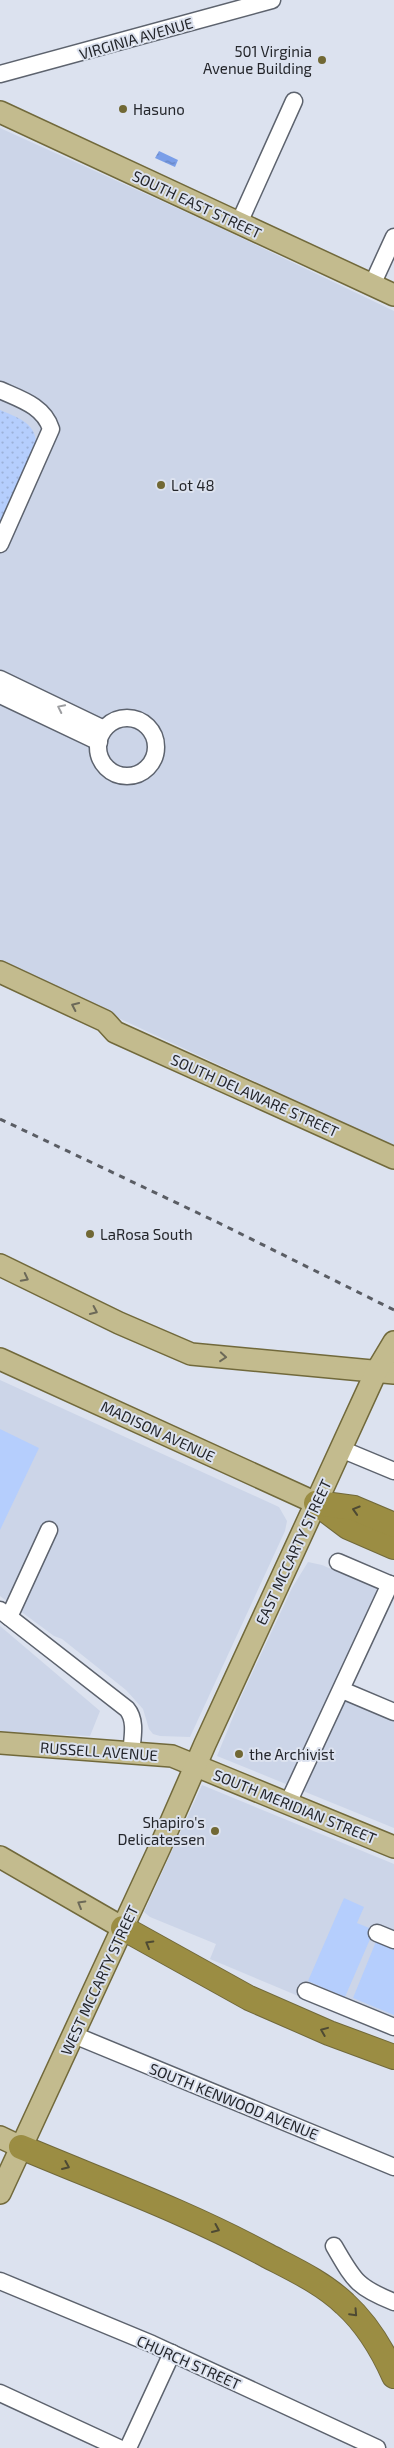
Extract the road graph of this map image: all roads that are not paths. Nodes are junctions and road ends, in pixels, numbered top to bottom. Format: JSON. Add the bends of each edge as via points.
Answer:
{"nodes":[{"id":1,"x":272,"y":0,"type":"edge"},
{"id":2,"x":0,"y":74,"type":"edge"},
{"id":3,"x":294,"y":101,"type":"dead end"},
{"id":4,"x":0,"y":112,"type":"edge"},
{"id":5,"x":239,"y":223,"type":"junction"},
{"id":6,"x":394,"y":237,"type":"edge"},
{"id":7,"x":372,"y":285,"type":"junction"},
{"id":8,"x":394,"y":295,"type":"edge"},
{"id":9,"x":0,"y":390,"type":"edge"},
{"id":10,"x":0,"y":544,"type":"edge"},
{"id":11,"x":0,"y":679,"type":"edge"},
{"id":12,"x":0,"y":695,"type":"edge"},
{"id":13,"x":0,"y":972,"type":"edge"},
{"id":14,"x":0,"y":988,"type":"edge"},
{"id":15,"x":115,"y":1032,"type":"junction"},
{"id":16,"x":394,"y":1158,"type":"edge"},
{"id":17,"x":0,"y":1265,"type":"edge"},
{"id":18,"x":394,"y":1342,"type":"edge"},
{"id":19,"x":0,"y":1359,"type":"edge"},
{"id":20,"x":385,"y":1372,"type":"edge"},
{"id":21,"x":341,"y":1450,"type":"junction"},
{"id":22,"x":394,"y":1471,"type":"edge"},
{"id":23,"x":316,"y":1503,"type":"junction"},
{"id":24,"x":394,"y":1525,"type":"edge"},
{"id":25,"x":50,"y":1530,"type":"dead end"},
{"id":26,"x":394,"y":1547,"type":"edge"},
{"id":27,"x":338,"y":1562,"type":"dead end"},
{"id":28,"x":392,"y":1585,"type":"edge"},
{"id":29,"x":5,"y":1614,"type":"edge"},
{"id":30,"x":342,"y":1690,"type":"junction"},
{"id":31,"x":394,"y":1712,"type":"edge"},
{"id":32,"x":0,"y":1744,"type":"edge"},
{"id":33,"x":131,"y":1754,"type":"junction"},
{"id":34,"x":196,"y":1765,"type":"junction"},
{"id":35,"x":288,"y":1803,"type":"junction"},
{"id":36,"x":394,"y":1847,"type":"edge"},
{"id":37,"x":0,"y":1858,"type":"edge"},
{"id":38,"x":123,"y":1928,"type":"junction"},
{"id":39,"x":377,"y":1933,"type":"dead end"},
{"id":40,"x":394,"y":1940,"type":"edge"},
{"id":41,"x":306,"y":1990,"type":"dead end"},
{"id":42,"x":394,"y":2027,"type":"edge"},
{"id":43,"x":74,"y":2034,"type":"junction"},
{"id":44,"x":394,"y":2057,"type":"edge"},
{"id":45,"x":0,"y":2137,"type":"edge"},
{"id":46,"x":21,"y":2147,"type":"junction"},
{"id":47,"x":394,"y":2167,"type":"edge"},
{"id":48,"x":0,"y":2193,"type":"edge"},
{"id":49,"x":334,"y":2246,"type":"dead end"},
{"id":50,"x":0,"y":2281,"type":"edge"},
{"id":51,"x":394,"y":2302,"type":"edge"},
{"id":52,"x":172,"y":2353,"type":"junction"},
{"id":53,"x":394,"y":2376,"type":"edge"},
{"id":54,"x":0,"y":2393,"type":"edge"},
{"id":55,"x":377,"y":2447,"type":"edge"},
{"id":56,"x":118,"y":2448,"type":"edge"},
{"id":57,"x":128,"y":2448,"type":"edge"}],
"edges":[{"from":1,"to":2,"type":"street","name":"VIRGINIA AVENUE"},
{"from":3,"to":5,"type":"street"},
{"from":4,"to":5,"type":"main road","name":"SOUTH EAST STREET"},
{"from":5,"to":7,"type":"main road","name":"SOUTH EAST STREET"},
{"from":6,"to":7,"type":"street"},
{"from":7,"to":8,"type":"main road","name":"SOUTH EAST STREET"},
{"from":9,"to":10,"type":"street","via":[[38,408],[52,429]]},
{"from":12,"to":11,"type":"street","one_way":true,"via":[[102,735]]},
{"from":15,"to":13,"type":"main road","name":"SOUTH DELAWARE STREET","one_way":true,"via":[[106,1021]]},
{"from":14,"to":15,"type":"main road","name":"SOUTH DELAWARE STREET","via":[[99,1034]]},
{"from":15,"to":16,"type":"main road","name":"SOUTH DELAWARE STREET"},
{"from":17,"to":20,"type":"main road","one_way":true,"via":[[191,1354]]},
{"from":18,"to":20,"type":"main road","name":"EAST MCCARTY STREET"},
{"from":19,"to":23,"type":"main road","name":"MADISON AVENUE"},
{"from":20,"to":21,"type":"main road","name":"EAST MCCARTY STREET"},
{"from":21,"to":22,"type":"street"},
{"from":21,"to":23,"type":"main road","name":"EAST MCCARTY STREET"},
{"from":24,"to":23,"type":"highway","one_way":true,"via":[[354,1508]]},
{"from":23,"to":26,"type":"highway","via":[[348,1527]]},
{"from":23,"to":34,"type":"main road","name":"EAST MCCARTY STREET"},
{"from":25,"to":29,"type":"street"},
{"from":27,"to":28,"type":"street"},
{"from":28,"to":30,"type":"street"},
{"from":29,"to":33,"type":"street","via":[[127,1709],[133,1725]]},
{"from":30,"to":31,"type":"street"},
{"from":30,"to":35,"type":"street"},
{"from":32,"to":33,"type":"main road","name":"RUSSELL AVENUE"},
{"from":33,"to":34,"type":"main road","name":"RUSSELL AVENUE","via":[[172,1756]]},
{"from":34,"to":35,"type":"main road","name":"SOUTH MERIDIAN STREET"},
{"from":34,"to":38,"type":"main road","name":"WEST MCCARTY STREET"},
{"from":35,"to":36,"type":"main road","name":"SOUTH MERIDIAN STREET"},
{"from":38,"to":37,"type":"main road","one_way":true},
{"from":38,"to":43,"type":"main road","name":"WEST MCCARTY STREET"},
{"from":44,"to":38,"type":"highway","one_way":true,"via":[[263,2004],[184,1964]]},
{"from":39,"to":40,"type":"street"},
{"from":41,"to":42,"type":"street"},
{"from":43,"to":46,"type":"main road","name":"WEST MCCARTY STREET"},
{"from":43,"to":47,"type":"street","name":"SOUTH KENWOOD AVENUE"},
{"from":45,"to":46,"type":"main road"},
{"from":46,"to":48,"type":"main road","name":"WEST MCCARTY STREET"},
{"from":46,"to":53,"type":"highway","one_way":true,"via":[[223,2232],[318,2283],[347,2305],[364,2324],[382,2350]]},
{"from":49,"to":51,"type":"street","via":[[357,2283]]},
{"from":50,"to":52,"type":"street","name":"CHURCH STREET"},
{"from":52,"to":55,"type":"street","name":"CHURCH STREET"},
{"from":52,"to":57,"type":"street"},
{"from":54,"to":56,"type":"street"}]}
